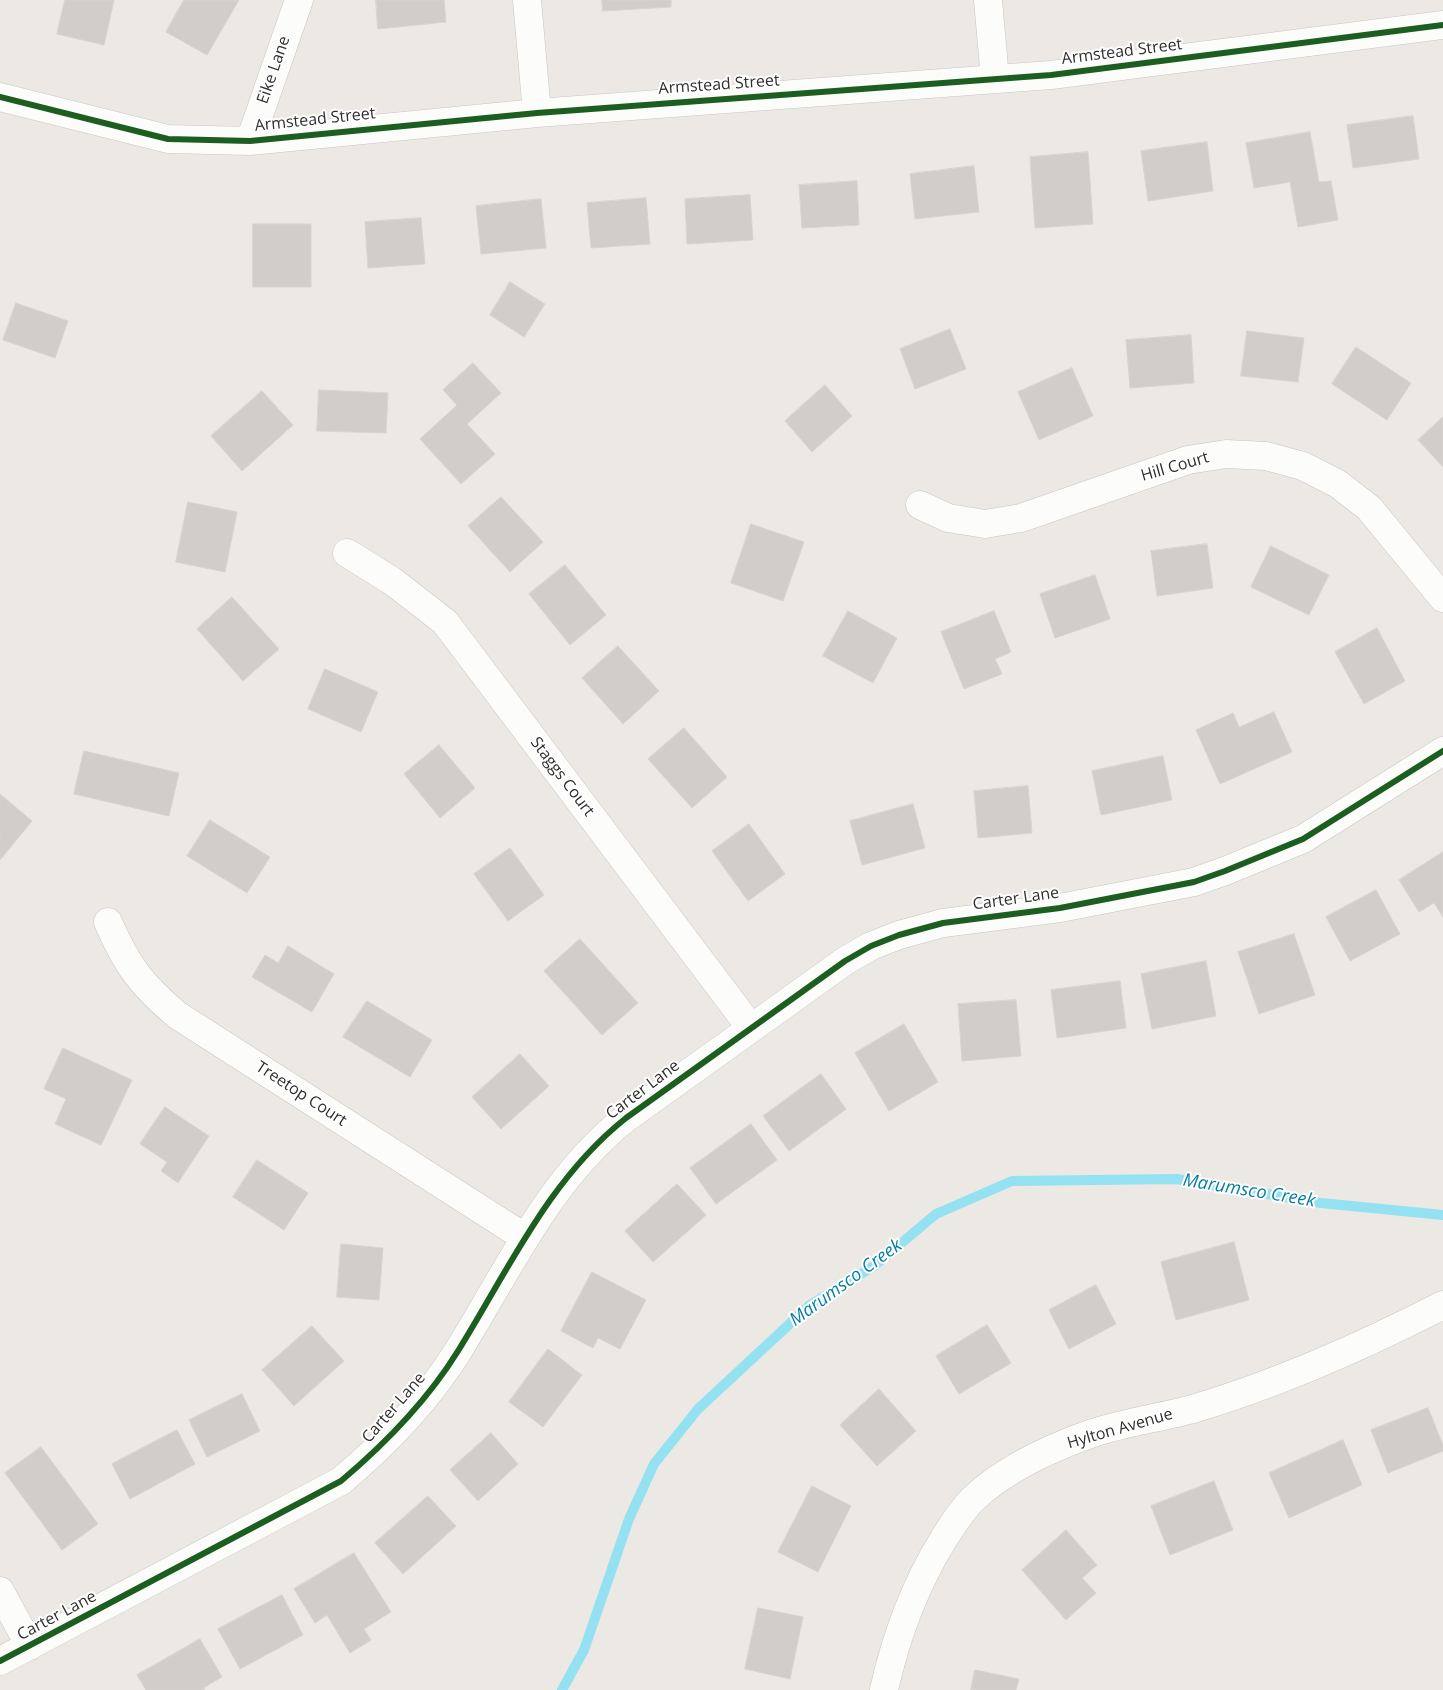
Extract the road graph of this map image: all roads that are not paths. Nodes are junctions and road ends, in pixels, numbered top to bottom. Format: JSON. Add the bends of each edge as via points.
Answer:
{"nodes":[{"id":1,"x":299,"y":0,"type":"edge"},
{"id":2,"x":527,"y":0,"type":"edge"},
{"id":3,"x":988,"y":0,"type":"edge"},
{"id":4,"x":1443,"y":25,"type":"edge"},
{"id":5,"x":995,"y":79,"type":"junction"},
{"id":6,"x":0,"y":97,"type":"edge"},
{"id":7,"x":537,"y":113,"type":"junction"},
{"id":8,"x":250,"y":141,"type":"junction"},
{"id":9,"x":920,"y":505,"type":"dead end"},
{"id":10,"x":346,"y":553,"type":"dead end"},
{"id":11,"x":1443,"y":598,"type":"edge"},
{"id":12,"x":1443,"y":751,"type":"edge"},
{"id":13,"x":108,"y":922,"type":"dead end"},
{"id":14,"x":751,"y":1028,"type":"junction"},
{"id":15,"x":524,"y":1237,"type":"junction"},
{"id":16,"x":1443,"y":1304,"type":"edge"},
{"id":17,"x":0,"y":1591,"type":"edge"},
{"id":18,"x":30,"y":1646,"type":"junction"},
{"id":19,"x":0,"y":1661,"type":"edge"},
{"id":20,"x":884,"y":1690,"type":"edge"}],
"edges":[{"from":1,"to":8,"type":"street","name":"Eike Lane"},
{"from":2,"to":7,"type":"street"},
{"from":3,"to":5,"type":"street"},
{"from":4,"to":5,"type":"street","name":"Armstead Street","via":[[1051,75]]},
{"from":5,"to":7,"type":"street","name":"Armstead Street"},
{"from":6,"to":8,"type":"street","name":"Armstead Street","via":[[168,139]]},
{"from":7,"to":8,"type":"street","name":"Armstead Street"},
{"from":9,"to":11,"type":"street","name":"Hill Court","via":[[948,518],[985,524],[1021,518],[1188,460],[1226,454],[1266,456],[1304,466],[1338,484],[1369,508]]},
{"from":10,"to":14,"type":"street","name":"Staggs Court","via":[[392,581],[444,622]]},
{"from":12,"to":14,"type":"street","name":"Carter Lane","via":[[1303,839],[1194,882],[1060,908],[943,923],[871,946],[816,980]]},
{"from":13,"to":15,"type":"street","name":"Treetop Court","via":[[124,958],[147,989],[177,1015]]},
{"from":14,"to":15,"type":"street","name":"Carter Lane","via":[[612,1129],[563,1182]]},
{"from":15,"to":18,"type":"street","name":"Carter Lane","via":[[458,1352],[418,1406],[372,1455],[341,1481]]},
{"from":16,"to":20,"type":"street","name":"Hylton Avenue","via":[[1373,1341],[1286,1378],[1196,1408],[1091,1434],[1042,1452],[1006,1474],[973,1499],[958,1516],[927,1566],[907,1609]]},
{"from":17,"to":18,"type":"street"},
{"from":18,"to":19,"type":"street","name":"Carter Lane"}]}
